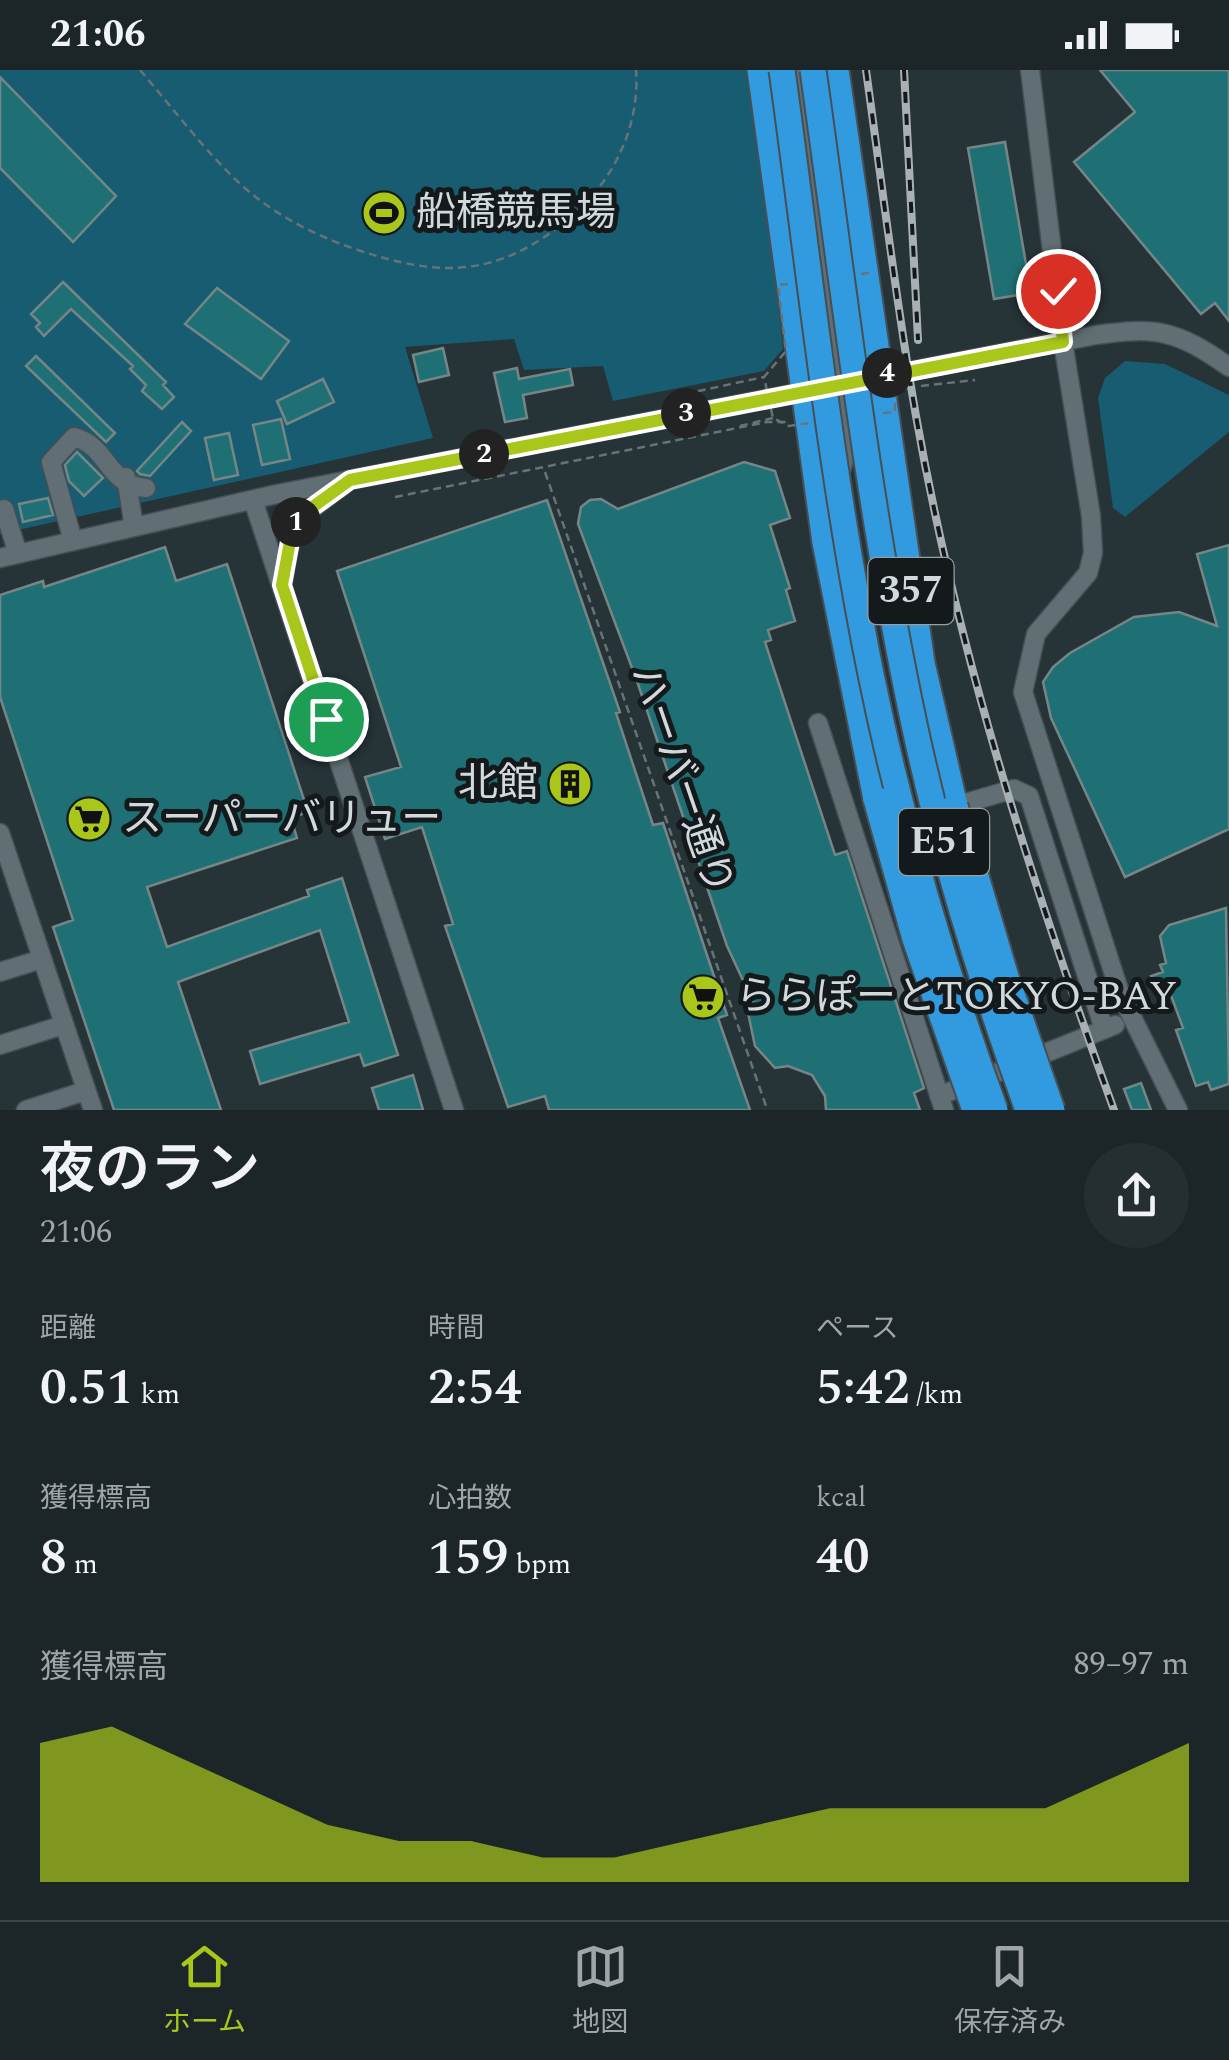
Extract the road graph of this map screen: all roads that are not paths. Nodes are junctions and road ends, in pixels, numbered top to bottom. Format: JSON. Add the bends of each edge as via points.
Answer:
{"nodes":[{"id":1,"x":760,"y":70,"type":"edge"},
{"id":2,"x":782,"y":70,"type":"edge"},
{"id":3,"x":800,"y":70,"type":"edge"},
{"id":4,"x":812,"y":70,"type":"edge"},
{"id":5,"x":836,"y":70,"type":"edge"},
{"id":6,"x":1030,"y":70,"type":"edge"},
{"id":7,"x":1063,"y":342,"type":"junction"},
{"id":8,"x":1229,"y":366,"type":"edge"},
{"id":9,"x":877,"y":375,"type":"junction"},
{"id":10,"x":841,"y":382,"type":"junction"},
{"id":11,"x":803,"y":390,"type":"junction"},
{"id":12,"x":120,"y":468,"type":"dead end"},
{"id":13,"x":49,"y":469,"type":"dead end"},
{"id":14,"x":350,"y":480,"type":"junction"},
{"id":15,"x":138,"y":488,"type":"junction"},
{"id":16,"x":253,"y":500,"type":"junction"},
{"id":17,"x":4,"y":508,"type":"dead end"},
{"id":18,"x":134,"y":528,"type":"junction"},
{"id":19,"x":68,"y":542,"type":"junction"},
{"id":20,"x":9,"y":556,"type":"edge"},
{"id":21,"x":282,"y":585,"type":"junction"},
{"id":22,"x":834,"y":592,"type":"junction"},
{"id":23,"x":818,"y":723,"type":"dead end"},
{"id":24,"x":955,"y":806,"type":"junction"},
{"id":25,"x":0,"y":833,"type":"edge"},
{"id":26,"x":20,"y":895,"type":"junction"},
{"id":27,"x":0,"y":902,"type":"edge"},
{"id":28,"x":42,"y":959,"type":"junction"},
{"id":29,"x":0,"y":972,"type":"edge"},
{"id":30,"x":1130,"y":1018,"type":"junction"},
{"id":31,"x":63,"y":1025,"type":"junction"},
{"id":32,"x":1104,"y":1029,"type":"junction"},
{"id":33,"x":0,"y":1045,"type":"edge"},
{"id":34,"x":85,"y":1090,"type":"junction"},
{"id":35,"x":942,"y":1103,"type":"edge"},
{"id":36,"x":26,"y":1110,"type":"edge"},
{"id":37,"x":92,"y":1110,"type":"edge"},
{"id":38,"x":454,"y":1110,"type":"edge"},
{"id":39,"x":975,"y":1110,"type":"edge"},
{"id":40,"x":995,"y":1110,"type":"edge"},
{"id":41,"x":1028,"y":1110,"type":"edge"},
{"id":42,"x":1052,"y":1110,"type":"edge"},
{"id":43,"x":1178,"y":1110,"type":"edge"}],
"edges":[{"from":1,"to":11,"type":"highway","number":"357"},
{"from":2,"to":40,"type":"highway","number":"E51","bridge":true,"via":[[872,679],[931,914]]},
{"from":3,"to":10,"type":"street"},
{"from":4,"to":41,"type":"highway","number":"E51","bridge":true,"via":[[914,724],[957,892]]},
{"from":5,"to":9,"type":"highway","number":"357"},
{"from":6,"to":7,"type":"street"},
{"from":7,"to":8,"type":"street","via":[[1154,329],[1181,336]]},
{"from":7,"to":9,"type":"street"},
{"from":7,"to":30,"type":"street","via":[[1093,553],[1088,573],[1036,634],[1023,692]]},
{"from":9,"to":10,"type":"street"},
{"from":9,"to":24,"type":"highway","number":"357","via":[[922,663]]},
{"from":10,"to":11,"type":"street"},
{"from":10,"to":22,"type":"street","via":[[848,439],[836,491],[842,539]]},
{"from":11,"to":14,"type":"street"},
{"from":11,"to":22,"type":"highway","number":"357"},
{"from":12,"to":15,"type":"street"},
{"from":13,"to":19,"type":"street"},
{"from":14,"to":16,"type":"street"},
{"from":14,"to":21,"type":"street","via":[[300,516]]},
{"from":15,"to":18,"type":"street"},
{"from":15,"to":19,"type":"street","via":[[117,479],[88,443],[74,437],[50,462]]},
{"from":16,"to":18,"type":"street"},
{"from":16,"to":21,"type":"street"},
{"from":17,"to":20,"type":"street"},
{"from":18,"to":19,"type":"street"},
{"from":19,"to":20,"type":"street"},
{"from":21,"to":38,"type":"street"},
{"from":22,"to":39,"type":"highway","number":"357","bridge":true,"via":[[876,799]]},
{"from":23,"to":35,"type":"street"},
{"from":24,"to":32,"type":"street","via":[[1014,789],[1028,796]]},
{"from":24,"to":42,"type":"highway","number":"357","bridge":true},
{"from":25,"to":26,"type":"street"},
{"from":26,"to":27,"type":"street"},
{"from":26,"to":28,"type":"street"},
{"from":28,"to":29,"type":"street"},
{"from":28,"to":31,"type":"street"},
{"from":30,"to":32,"type":"street"},
{"from":30,"to":43,"type":"street"},
{"from":31,"to":33,"type":"street"},
{"from":31,"to":34,"type":"street"},
{"from":32,"to":35,"type":"street"},
{"from":34,"to":36,"type":"street"},
{"from":34,"to":37,"type":"street"}]}
